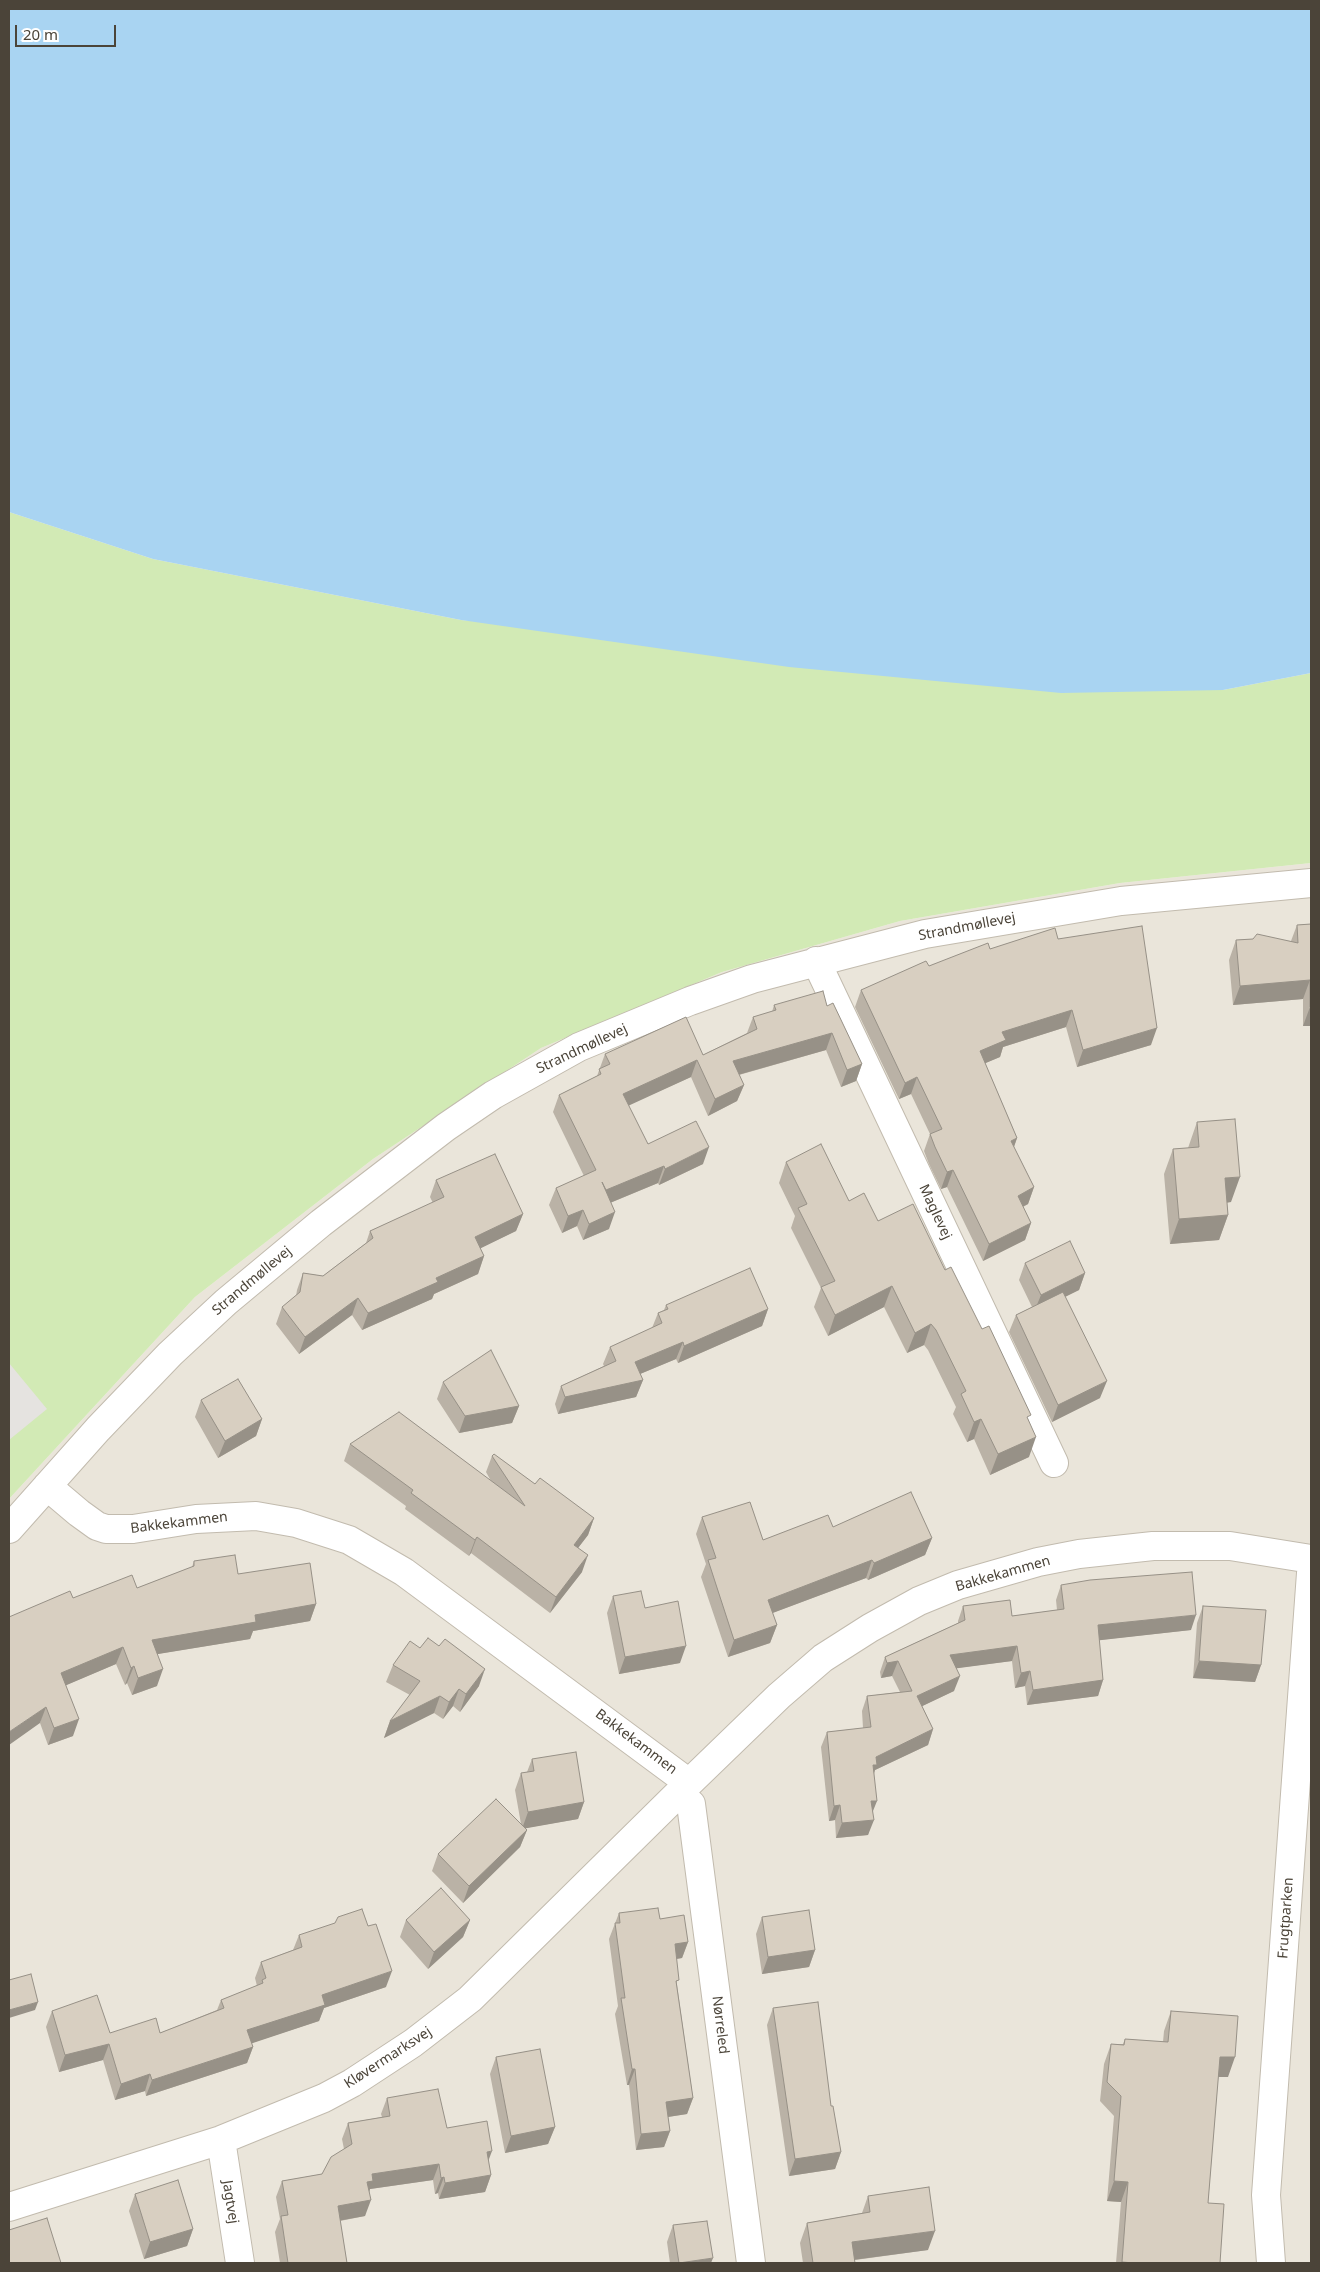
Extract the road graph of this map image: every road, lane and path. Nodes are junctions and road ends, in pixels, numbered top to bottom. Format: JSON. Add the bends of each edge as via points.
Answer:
{"nodes":[{"id":1,"x":1311,"y":883,"type":"edge"},
{"id":2,"x":816,"y":961,"type":"junction"},
{"id":3,"x":1054,"y":1462,"type":"dead end"},
{"id":4,"x":47,"y":1486,"type":"junction"},
{"id":5,"x":9,"y":1529,"type":"edge"},
{"id":6,"x":1311,"y":1559,"type":"edge"},
{"id":7,"x":1311,"y":1573,"type":"edge"},
{"id":8,"x":684,"y":1788,"type":"junction"},
{"id":9,"x":220,"y":2140,"type":"junction"},
{"id":10,"x":9,"y":2207,"type":"edge"},
{"id":11,"x":240,"y":2263,"type":"edge"},
{"id":12,"x":751,"y":2263,"type":"edge"},
{"id":13,"x":1271,"y":2263,"type":"edge"}],
"edges":[{"from":1,"to":2,"type":"street","name":"Strandmøllevej","via":[[1174,895],[1068,909],[926,934]]},
{"from":2,"to":3,"type":"street","name":"Maglevej"},
{"from":2,"to":4,"type":"street","name":"Strandmøllevej","via":[[690,1001],[580,1047],[493,1095],[446,1127],[328,1217],[226,1302],[170,1354]]},
{"from":4,"to":5,"type":"street","name":"Strandmøllevej"},
{"from":4,"to":8,"type":"street","name":"Bakkekammen","via":[[79,1513],[106,1529],[133,1529],[196,1519],[243,1516],[296,1522],[349,1540],[404,1572]]},
{"from":6,"to":8,"type":"street","name":"Bakkekammen","via":[[1230,1546],[1153,1546],[1038,1562],[958,1585],[919,1601],[823,1658]]},
{"from":7,"to":13,"type":"street","name":"Frugtparken","via":[[1266,2196]]},
{"from":8,"to":9,"type":"street","name":"Kløvermarksvej","via":[[470,1999],[444,2020],[352,2083],[324,2098]]},
{"from":8,"to":12,"type":"street","name":"Nørreled","via":[[691,1804]]},
{"from":9,"to":10,"type":"street","name":"Kløvermarksvej"},
{"from":9,"to":11,"type":"street","name":"Jagtvej"}]}
